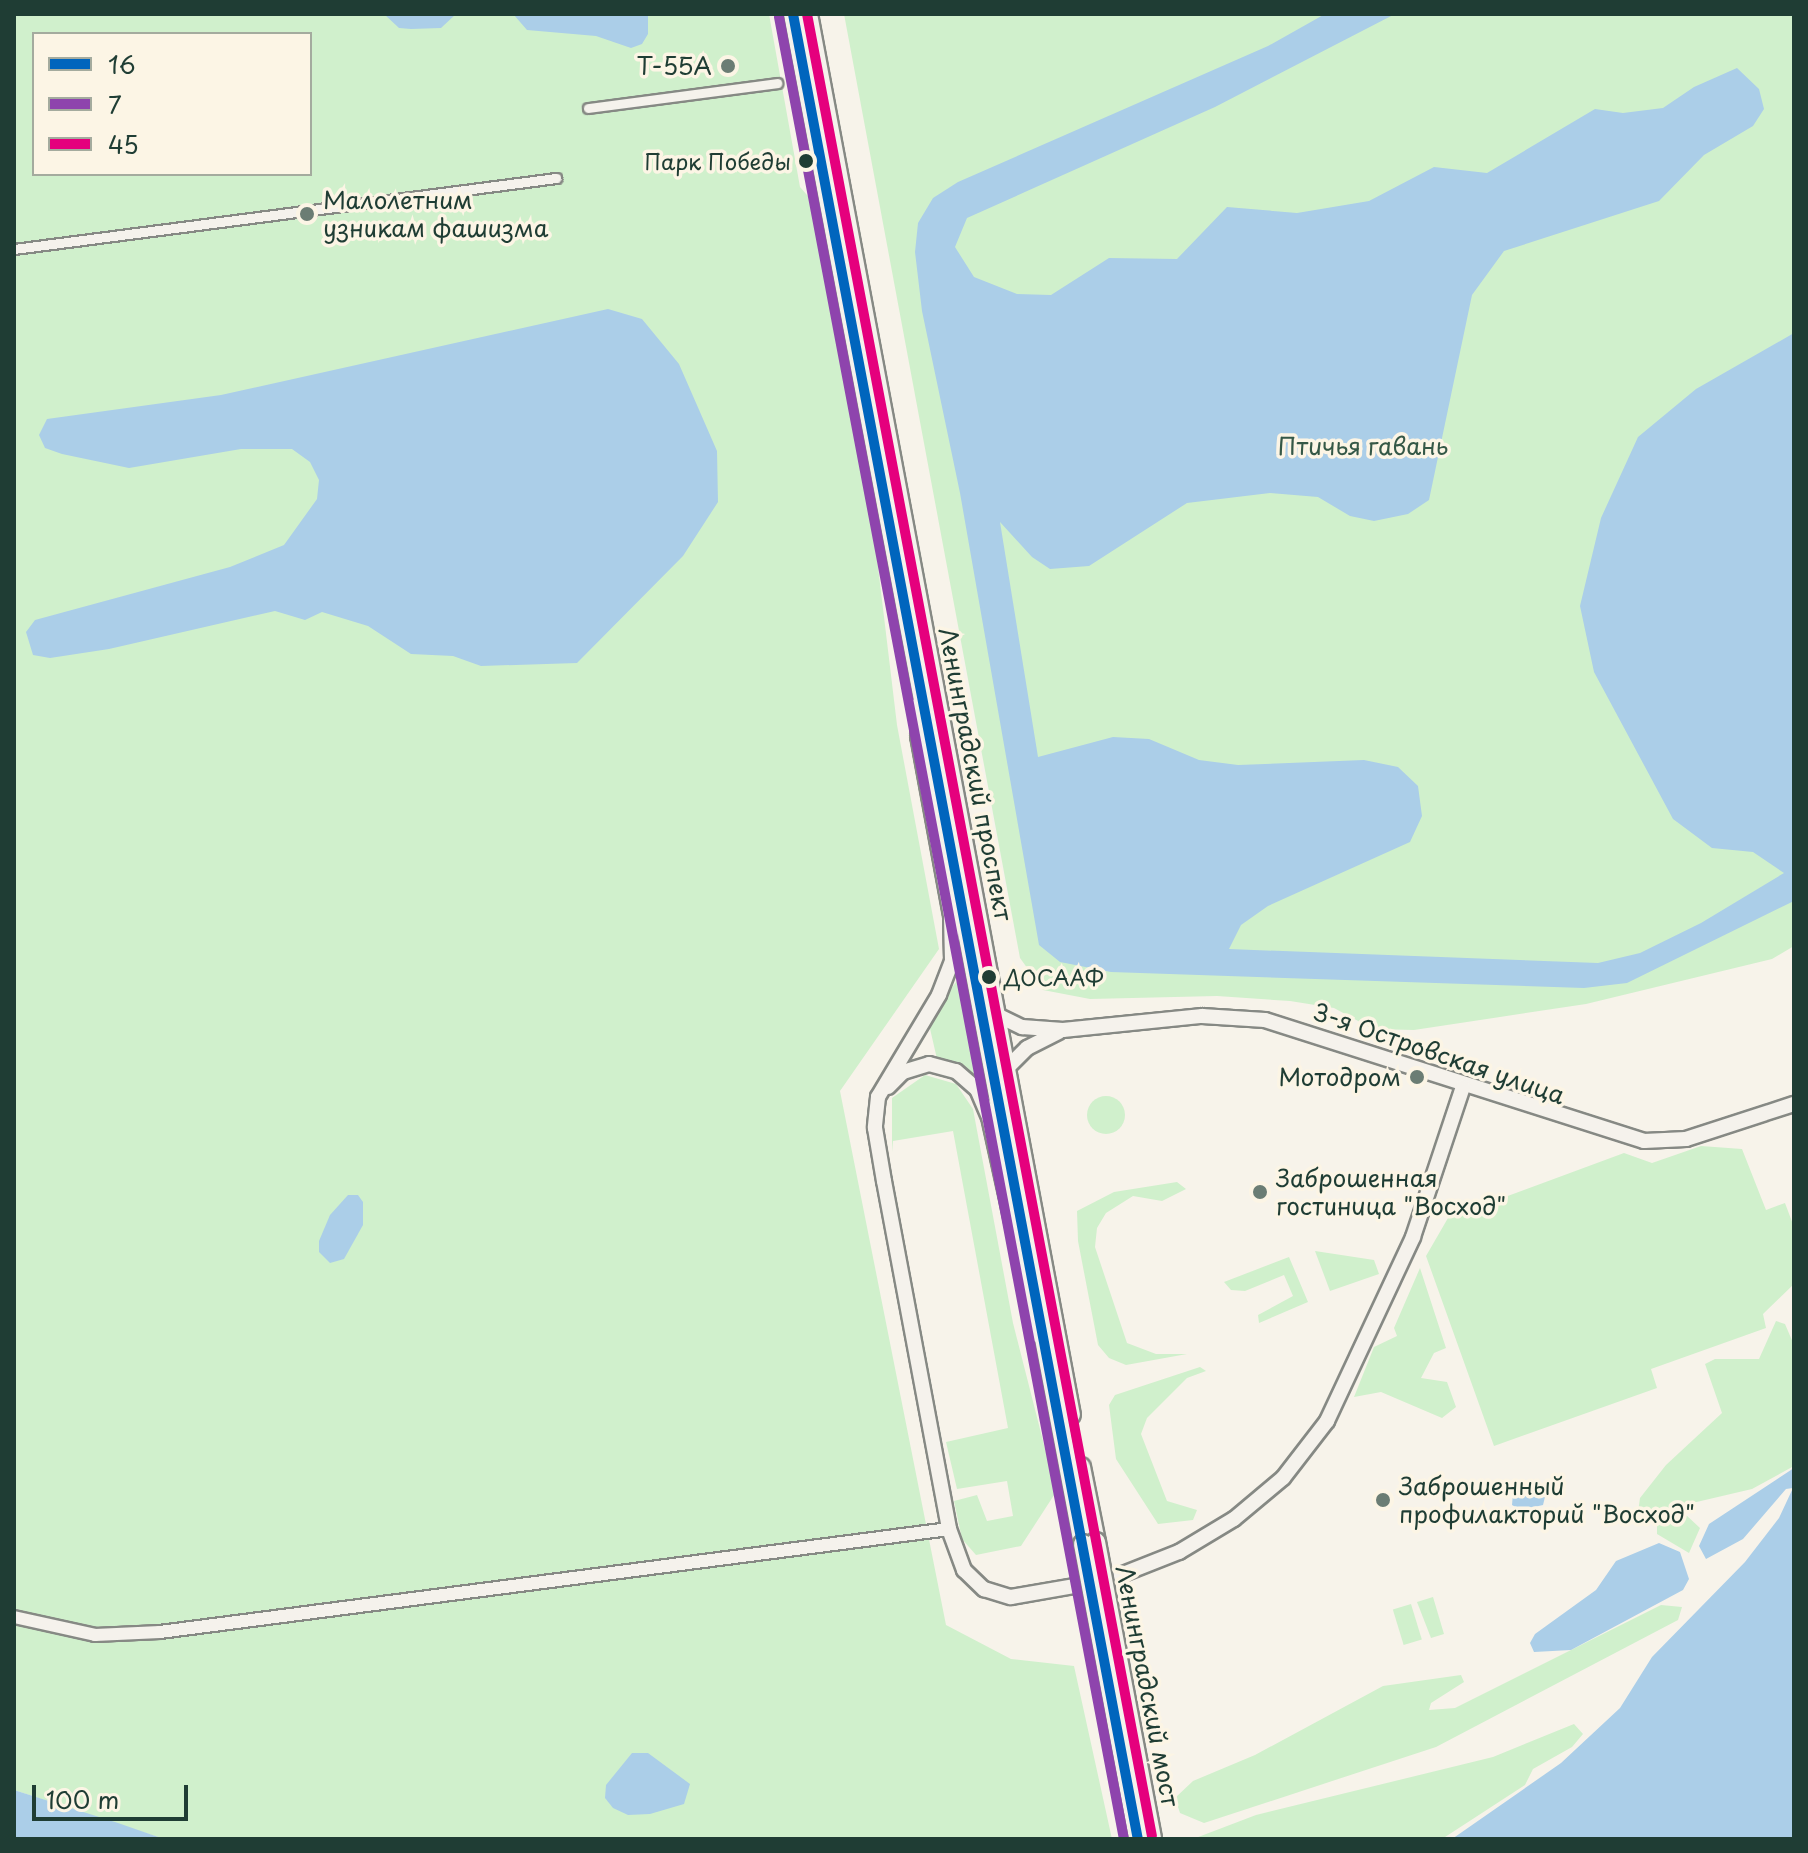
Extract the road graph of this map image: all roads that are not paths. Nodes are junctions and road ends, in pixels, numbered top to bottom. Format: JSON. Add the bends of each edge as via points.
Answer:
{"nodes":[{"id":1,"x":793,"y":14,"type":"edge"},
{"id":2,"x":808,"y":14,"type":"edge"},
{"id":3,"x":777,"y":83,"type":"dead end"},
{"id":4,"x":588,"y":108,"type":"dead end"},
{"id":5,"x":556,"y":178,"type":"dead end"},
{"id":6,"x":14,"y":249,"type":"edge"},
{"id":7,"x":918,"y":673,"type":"junction"},
{"id":8,"x":997,"y":1015,"type":"junction"},
{"id":9,"x":1063,"y":1030,"type":"junction"},
{"id":10,"x":1007,"y":1068,"type":"junction"},
{"id":11,"x":1463,"y":1087,"type":"junction"},
{"id":12,"x":1794,"y":1104,"type":"edge"},
{"id":13,"x":876,"y":1117,"type":"junction"},
{"id":14,"x":1049,"y":1364,"type":"junction"},
{"id":15,"x":949,"y":1529,"type":"junction"},
{"id":16,"x":1090,"y":1543,"type":"junction"},
{"id":17,"x":1118,"y":1576,"type":"dead end"},
{"id":18,"x":1075,"y":1586,"type":"dead end"},
{"id":19,"x":14,"y":1617,"type":"edge"},
{"id":20,"x":1138,"y":1839,"type":"edge"},
{"id":21,"x":1152,"y":1839,"type":"edge"}],
"edges":[{"from":1,"to":7,"type":"main road","name":"Ленинградский проспект"},
{"from":2,"to":8,"type":"main road","name":"Ленинградский проспект"},
{"from":3,"to":4,"type":"street"},
{"from":5,"to":6,"type":"street"},
{"from":7,"to":13,"type":"street","via":[[918,736],[951,916],[952,961],[939,995],[883,1083]]},
{"from":7,"to":14,"type":"main road","name":"Ленинградский проспект"},
{"from":8,"to":9,"type":"street","via":[[1022,1027]]},
{"from":8,"to":10,"type":"main road","name":"Ленинградский проспект"},
{"from":9,"to":10,"type":"street","via":[[1027,1048]]},
{"from":9,"to":11,"type":"street","name":"3-я Островская улица","via":[[1202,1016],[1265,1020]]},
{"from":10,"to":16,"type":"main road","name":"Ленинградский проспект"},
{"from":11,"to":12,"type":"street","name":"3-я Островская улица","via":[[1644,1141],[1686,1139]]},
{"from":11,"to":17,"type":"street","via":[[1413,1237],[1327,1421],[1283,1478],[1234,1519],[1179,1552]]},
{"from":13,"to":14,"type":"street","via":[[889,1085],[911,1068],[948,1067],[977,1089],[989,1117],[1029,1314]]},
{"from":13,"to":15,"type":"street"},
{"from":14,"to":16,"type":"main road","name":"Ленинградский проспект"},
{"from":15,"to":18,"type":"street","via":[[964,1570],[984,1589],[1027,1597]]},
{"from":15,"to":19,"type":"street","via":[[160,1632],[95,1635]]},
{"from":16,"to":20,"type":"main road","name":"Ленинградский мост","bridge":true},
{"from":16,"to":21,"type":"main road","name":"Ленинградский мост","bridge":true}]}
